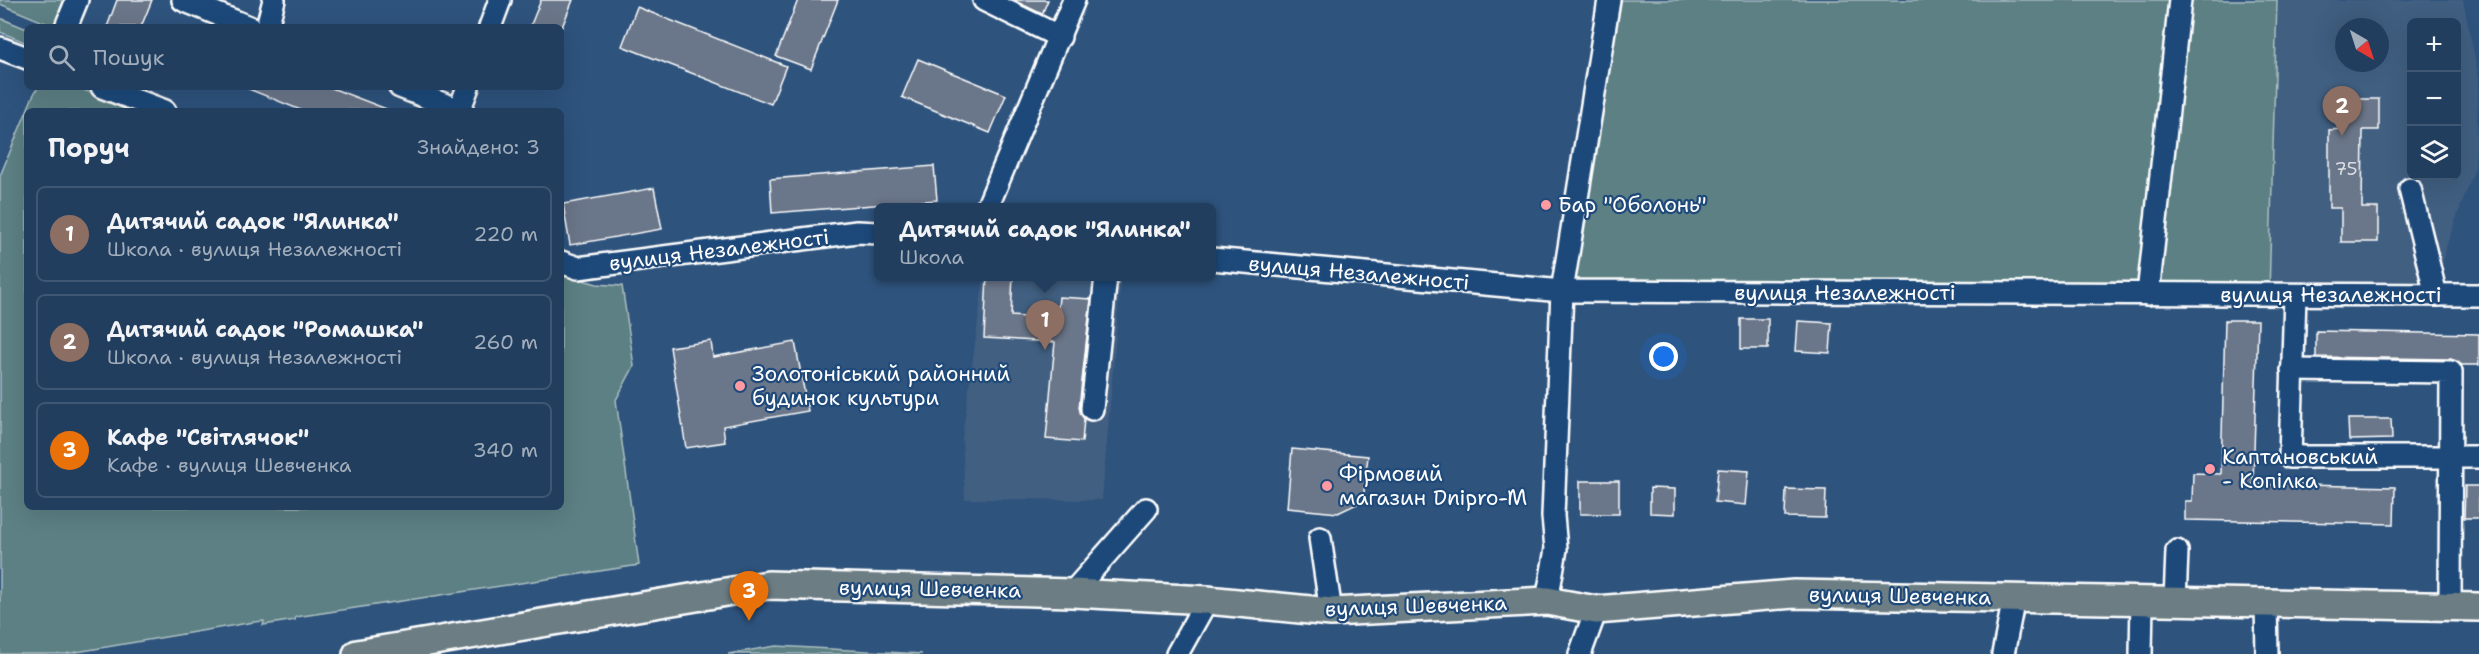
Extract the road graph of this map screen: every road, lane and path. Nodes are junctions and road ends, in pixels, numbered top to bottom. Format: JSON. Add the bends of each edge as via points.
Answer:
{"nodes":[{"id":1,"x":76,"y":0,"type":"edge"},
{"id":2,"x":183,"y":0,"type":"edge"},
{"id":3,"x":274,"y":0,"type":"edge"},
{"id":4,"x":500,"y":0,"type":"edge"},
{"id":5,"x":984,"y":0,"type":"edge"},
{"id":6,"x":1074,"y":0,"type":"edge"},
{"id":7,"x":1609,"y":0,"type":"edge"},
{"id":8,"x":2180,"y":0,"type":"edge"},
{"id":9,"x":67,"y":24,"type":"edge"},
{"id":10,"x":242,"y":24,"type":"edge"},
{"id":11,"x":268,"y":24,"type":"edge"},
{"id":12,"x":491,"y":24,"type":"edge"},
{"id":13,"x":1060,"y":37,"type":"junction"},
{"id":14,"x":2,"y":53,"type":"edge"},
{"id":15,"x":24,"y":57,"type":"edge"},
{"id":16,"x":110,"y":90,"type":"edge"},
{"id":17,"x":407,"y":90,"type":"edge"},
{"id":18,"x":467,"y":90,"type":"edge"},
{"id":19,"x":157,"y":108,"type":"edge"},
{"id":20,"x":452,"y":108,"type":"edge"},
{"id":21,"x":460,"y":108,"type":"edge"},
{"id":22,"x":2410,"y":189,"type":"dead end"},
{"id":23,"x":989,"y":203,"type":"edge"},
{"id":24,"x":874,"y":233,"type":"edge"},
{"id":25,"x":1216,"y":259,"type":"edge"},
{"id":26,"x":564,"y":263,"type":"edge"},
{"id":27,"x":1105,"y":281,"type":"edge"},
{"id":28,"x":1562,"y":291,"type":"junction"},
{"id":29,"x":2148,"y":294,"type":"junction"},
{"id":30,"x":2295,"y":295,"type":"junction"},
{"id":31,"x":2436,"y":295,"type":"junction"},
{"id":32,"x":2479,"y":295,"type":"edge"},
{"id":33,"x":2292,"y":370,"type":"junction"},
{"id":34,"x":1092,"y":409,"type":"dead end"},
{"id":35,"x":2450,"y":457,"type":"junction"},
{"id":36,"x":2479,"y":457,"type":"edge"},
{"id":37,"x":1146,"y":509,"type":"dead end"},
{"id":38,"x":1320,"y":538,"type":"dead end"},
{"id":39,"x":2177,"y":551,"type":"dead end"},
{"id":40,"x":1072,"y":593,"type":"junction"},
{"id":41,"x":2014,"y":598,"type":"junction"},
{"id":42,"x":1207,"y":600,"type":"junction"},
{"id":43,"x":2142,"y":600,"type":"junction"},
{"id":44,"x":1547,"y":601,"type":"junction"},
{"id":45,"x":2175,"y":601,"type":"junction"},
{"id":46,"x":2266,"y":603,"type":"junction"},
{"id":47,"x":2450,"y":606,"type":"junction"},
{"id":48,"x":2479,"y":607,"type":"edge"},
{"id":49,"x":1596,"y":610,"type":"junction"},
{"id":50,"x":1331,"y":612,"type":"junction"},
{"id":51,"x":452,"y":646,"type":"edge"},
{"id":52,"x":357,"y":654,"type":"edge"},
{"id":53,"x":1177,"y":654,"type":"edge"},
{"id":54,"x":1580,"y":654,"type":"edge"},
{"id":55,"x":2003,"y":654,"type":"edge"},
{"id":56,"x":2141,"y":654,"type":"edge"},
{"id":57,"x":2266,"y":654,"type":"edge"}],
"edges":[{"from":1,"to":9,"type":"street"},
{"from":2,"to":10,"type":"street"},
{"from":3,"to":11,"type":"street"},
{"from":4,"to":12,"type":"street"},
{"from":5,"to":13,"type":"street"},
{"from":6,"to":13,"type":"street"},
{"from":7,"to":28,"type":"street"},
{"from":8,"to":29,"type":"street"},
{"from":13,"to":23,"type":"street"},
{"from":14,"to":15,"type":"street"},
{"from":16,"to":19,"type":"street"},
{"from":17,"to":20,"type":"street"},
{"from":18,"to":21,"type":"street"},
{"from":22,"to":31,"type":"street"},
{"from":24,"to":26,"type":"street","name":"вулиця Незалежності","via":[[578,268]]},
{"from":25,"to":28,"type":"street","name":"вулиця Незалежності"},
{"from":27,"to":34,"type":"street"},
{"from":28,"to":29,"type":"street","name":"вулиця Незалежності"},
{"from":28,"to":44,"type":"street","via":[[1553,516],[1556,549]]},
{"from":29,"to":30,"type":"street","name":"вулиця Незалежності"},
{"from":30,"to":31,"type":"street","name":"вулиця Незалежності"},
{"from":30,"to":33,"type":"street"},
{"from":31,"to":32,"type":"street","name":"вулиця Незалежності"},
{"from":33,"to":35,"type":"street","via":[[2451,372]]},
{"from":33,"to":35,"type":"street","via":[[2290,457]]},
{"from":35,"to":36,"type":"street"},
{"from":35,"to":47,"type":"street"},
{"from":37,"to":40,"type":"street"},
{"from":38,"to":50,"type":"street"},
{"from":39,"to":45,"type":"street"},
{"from":40,"to":42,"type":"main road","name":"вулиця Шевченка"},
{"from":40,"to":51,"type":"main road","name":"вулиця Шевченка","via":[[768,585]]},
{"from":41,"to":43,"type":"main road","name":"вулиця Шевченка"},
{"from":41,"to":49,"type":"main road","name":"вулиця Шевченка","via":[[1794,594]]},
{"from":41,"to":55,"type":"street"},
{"from":42,"to":50,"type":"main road","name":"вулиця Шевченка"},
{"from":42,"to":53,"type":"street"},
{"from":43,"to":45,"type":"main road","name":"вулиця Шевченка"},
{"from":43,"to":56,"type":"street"},
{"from":44,"to":49,"type":"main road","name":"вулиця Шевченка"},
{"from":44,"to":50,"type":"main road","name":"вулиця Шевченка"},
{"from":45,"to":46,"type":"main road","name":"вулиця Шевченка"},
{"from":46,"to":47,"type":"main road","name":"вулиця Шевченка"},
{"from":46,"to":57,"type":"street"},
{"from":47,"to":48,"type":"main road","name":"вулиця Шевченка"},
{"from":49,"to":54,"type":"street"},
{"from":51,"to":52,"type":"main road","name":"вулиця Шевченка"}]}
